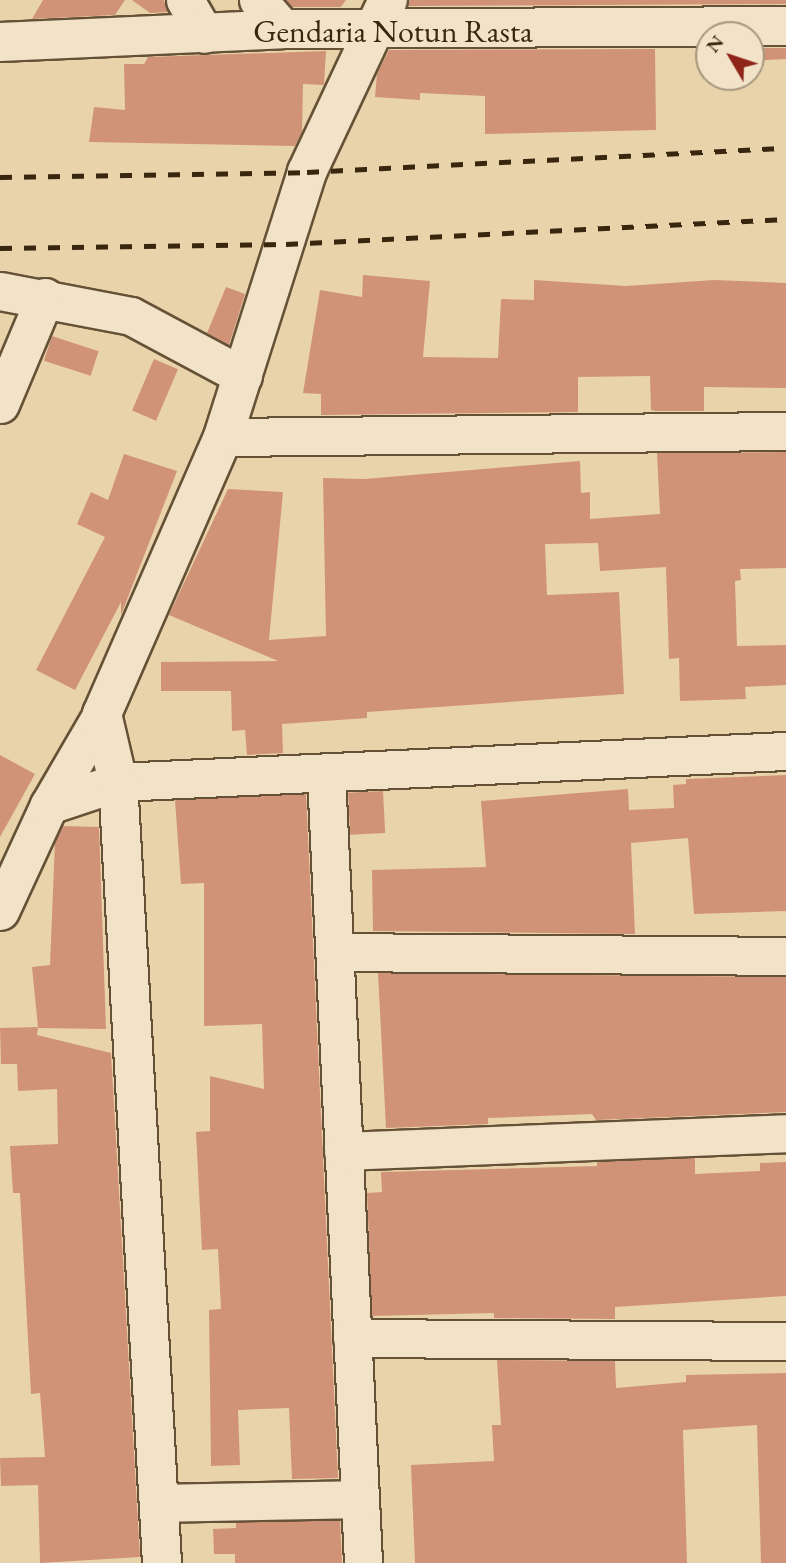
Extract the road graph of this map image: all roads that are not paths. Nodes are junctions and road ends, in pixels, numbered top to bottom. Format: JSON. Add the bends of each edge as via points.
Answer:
{"nodes":[{"id":1,"x":185,"y":0,"type":"edge"},
{"id":2,"x":258,"y":0,"type":"edge"},
{"id":3,"x":379,"y":16,"type":"edge"},
{"id":4,"x":786,"y":26,"type":"edge"},
{"id":5,"x":283,"y":29,"type":"junction"},
{"id":6,"x":205,"y":34,"type":"junction"},
{"id":7,"x":0,"y":41,"type":"edge"},
{"id":8,"x":0,"y":291,"type":"edge"},
{"id":9,"x":45,"y":297,"type":"junction"},
{"id":10,"x":243,"y":376,"type":"junction"},
{"id":11,"x":0,"y":404,"type":"edge"},
{"id":12,"x":786,"y":431,"type":"edge"},
{"id":13,"x":223,"y":437,"type":"junction"},
{"id":14,"x":102,"y":714,"type":"junction"},
{"id":15,"x":786,"y":751,"type":"edge"},
{"id":16,"x":326,"y":775,"type":"junction"},
{"id":17,"x":118,"y":782,"type":"junction"},
{"id":18,"x":49,"y":805,"type":"junction"},
{"id":19,"x":0,"y":911,"type":"edge"},
{"id":20,"x":334,"y":951,"type":"junction"},
{"id":21,"x":786,"y":956,"type":"edge"},
{"id":22,"x":786,"y":1133,"type":"edge"},
{"id":23,"x":343,"y":1151,"type":"junction"},
{"id":24,"x":352,"y":1338,"type":"junction"},
{"id":25,"x":786,"y":1341,"type":"edge"},
{"id":26,"x":360,"y":1499,"type":"junction"},
{"id":27,"x":159,"y":1503,"type":"junction"},
{"id":28,"x":162,"y":1563,"type":"edge"},
{"id":29,"x":363,"y":1563,"type":"edge"}],
"edges":[{"from":1,"to":6,"type":"street"},
{"from":2,"to":5,"type":"street"},
{"from":3,"to":4,"type":"main road","name":"Gendaria Notun Rasta"},
{"from":3,"to":5,"type":"main road","name":"Gendaria Notun Rasta"},
{"from":3,"to":10,"type":"main road","via":[[307,172]]},
{"from":5,"to":6,"type":"main road","name":"Gendaria Notun Rasta"},
{"from":6,"to":7,"type":"main road","name":"Gendaria Notun Rasta"},
{"from":8,"to":9,"type":"street"},
{"from":9,"to":10,"type":"street","via":[[131,316]]},
{"from":9,"to":11,"type":"street"},
{"from":10,"to":13,"type":"main road"},
{"from":12,"to":13,"type":"street"},
{"from":13,"to":14,"type":"main road"},
{"from":14,"to":17,"type":"main road"},
{"from":14,"to":18,"type":"street"},
{"from":15,"to":16,"type":"street"},
{"from":16,"to":17,"type":"street"},
{"from":16,"to":20,"type":"street"},
{"from":17,"to":18,"type":"street"},
{"from":17,"to":27,"type":"main road"},
{"from":18,"to":19,"type":"street"},
{"from":20,"to":21,"type":"street"},
{"from":20,"to":23,"type":"street"},
{"from":22,"to":23,"type":"street"},
{"from":23,"to":24,"type":"street"},
{"from":24,"to":25,"type":"street"},
{"from":24,"to":26,"type":"street"},
{"from":26,"to":27,"type":"street"},
{"from":26,"to":29,"type":"street"},
{"from":27,"to":28,"type":"main road"}]}
